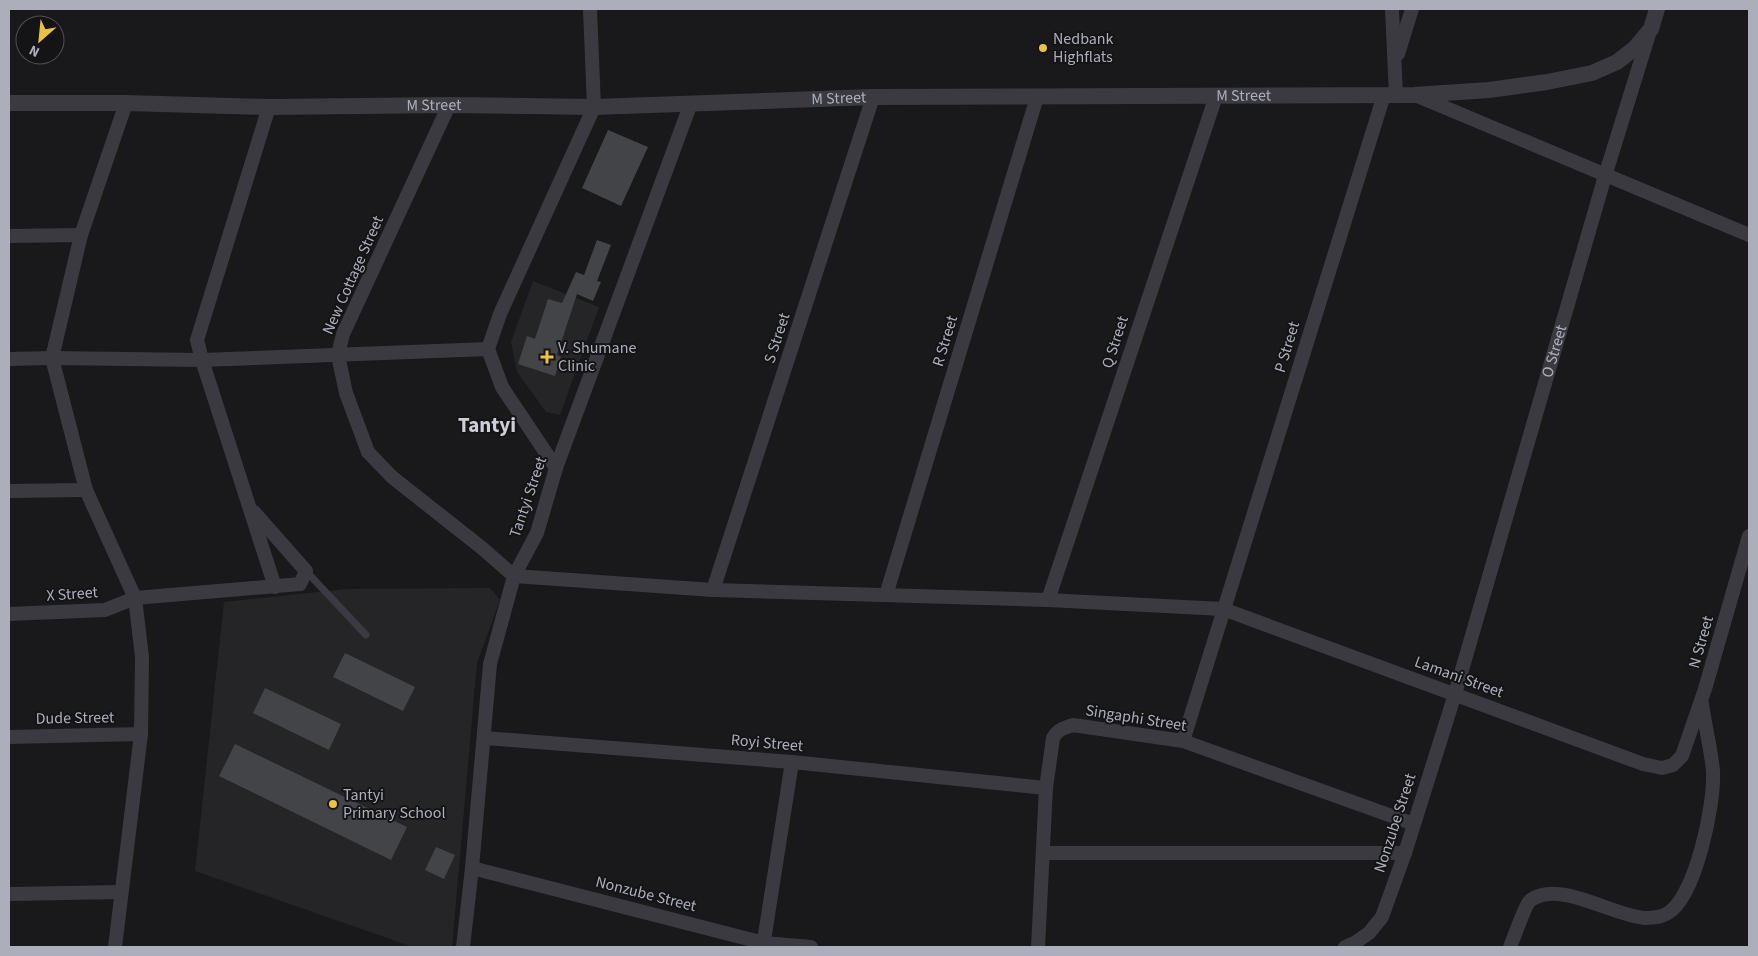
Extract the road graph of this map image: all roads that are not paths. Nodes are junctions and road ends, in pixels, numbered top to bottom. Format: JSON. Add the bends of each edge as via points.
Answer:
{"nodes":[{"id":1,"x":590,"y":9,"type":"edge"},
{"id":2,"x":1392,"y":9,"type":"edge"},
{"id":3,"x":1412,"y":9,"type":"edge"},
{"id":4,"x":1657,"y":9,"type":"edge"},
{"id":5,"x":1651,"y":29,"type":"junction"},
{"id":6,"x":1395,"y":64,"type":"junction"},
{"id":7,"x":1390,"y":95,"type":"junction"},
{"id":8,"x":1414,"y":95,"type":"junction"},
{"id":9,"x":1038,"y":96,"type":"junction"},
{"id":10,"x":1216,"y":96,"type":"junction"},
{"id":11,"x":873,"y":97,"type":"junction"},
{"id":12,"x":9,"y":103,"type":"edge"},
{"id":13,"x":126,"y":103,"type":"junction"},
{"id":14,"x":691,"y":104,"type":"junction"},
{"id":15,"x":449,"y":105,"type":"junction"},
{"id":16,"x":269,"y":107,"type":"junction"},
{"id":17,"x":594,"y":107,"type":"junction"},
{"id":18,"x":1605,"y":176,"type":"junction"},
{"id":19,"x":80,"y":235,"type":"junction"},
{"id":20,"x":1749,"y":235,"type":"edge"},
{"id":21,"x":9,"y":236,"type":"edge"},
{"id":22,"x":488,"y":349,"type":"junction"},
{"id":23,"x":338,"y":355,"type":"junction"},
{"id":24,"x":52,"y":358,"type":"junction"},
{"id":25,"x":9,"y":359,"type":"edge"},
{"id":26,"x":202,"y":360,"type":"junction"},
{"id":27,"x":556,"y":468,"type":"junction"},
{"id":28,"x":86,"y":490,"type":"junction"},
{"id":29,"x":9,"y":491,"type":"edge"},
{"id":30,"x":249,"y":507,"type":"junction"},
{"id":31,"x":1749,"y":536,"type":"edge"},
{"id":32,"x":306,"y":571,"type":"junction"},
{"id":33,"x":514,"y":576,"type":"junction"},
{"id":34,"x":275,"y":587,"type":"junction"},
{"id":35,"x":713,"y":590,"type":"junction"},
{"id":36,"x":886,"y":595,"type":"junction"},
{"id":37,"x":135,"y":598,"type":"junction"},
{"id":38,"x":1048,"y":600,"type":"junction"},
{"id":39,"x":1223,"y":609,"type":"junction"},
{"id":40,"x":9,"y":614,"type":"edge"},
{"id":41,"x":366,"y":634,"type":"dead end"},
{"id":42,"x":1454,"y":694,"type":"junction"},
{"id":43,"x":1701,"y":700,"type":"junction"},
{"id":44,"x":141,"y":734,"type":"junction"},
{"id":45,"x":9,"y":737,"type":"edge"},
{"id":46,"x":485,"y":738,"type":"junction"},
{"id":47,"x":1183,"y":741,"type":"junction"},
{"id":48,"x":1682,"y":756,"type":"joint"},
{"id":49,"x":792,"y":762,"type":"junction"},
{"id":50,"x":1046,"y":788,"type":"junction"},
{"id":51,"x":1414,"y":824,"type":"junction"},
{"id":52,"x":1044,"y":853,"type":"junction"},
{"id":53,"x":1405,"y":853,"type":"junction"},
{"id":54,"x":472,"y":868,"type":"junction"},
{"id":55,"x":121,"y":892,"type":"junction"},
{"id":56,"x":9,"y":894,"type":"edge"},
{"id":57,"x":763,"y":945,"type":"edge"},
{"id":58,"x":115,"y":947,"type":"edge"},
{"id":59,"x":463,"y":947,"type":"edge"},
{"id":60,"x":811,"y":947,"type":"edge"},
{"id":61,"x":1038,"y":947,"type":"edge"},
{"id":62,"x":1345,"y":947,"type":"edge"},
{"id":63,"x":1510,"y":947,"type":"edge"}],
"edges":[{"from":1,"to":17,"type":"street"},
{"from":2,"to":6,"type":"street","name":"P Street"},
{"from":3,"to":6,"type":"street","name":"P Street"},
{"from":4,"to":5,"type":"street","name":"O Street"},
{"from":5,"to":8,"type":"street","name":"M Street","via":[[1617,62],[1592,72],[1489,90]]},
{"from":5,"to":18,"type":"street","name":"O Street"},
{"from":6,"to":7,"type":"street","name":"P Street"},
{"from":7,"to":8,"type":"street","name":"M Street"},
{"from":7,"to":10,"type":"street","name":"M Street"},
{"from":7,"to":39,"type":"street","name":"P Street"},
{"from":8,"to":18,"type":"street"},
{"from":9,"to":10,"type":"street","name":"M Street"},
{"from":9,"to":11,"type":"street","name":"M Street"},
{"from":9,"to":36,"type":"street","name":"R Street"},
{"from":10,"to":38,"type":"street","name":"Q Street"},
{"from":11,"to":14,"type":"street","name":"M Street"},
{"from":11,"to":35,"type":"street","name":"S Street"},
{"from":12,"to":13,"type":"street","name":"M Street"},
{"from":13,"to":16,"type":"street","name":"M Street"},
{"from":13,"to":19,"type":"street"},
{"from":14,"to":17,"type":"street","name":"M Street"},
{"from":14,"to":27,"type":"street","name":"Tantyi Street"},
{"from":15,"to":16,"type":"street","name":"M Street"},
{"from":15,"to":17,"type":"street","name":"M Street"},
{"from":15,"to":23,"type":"street","name":"New Cottage Street","via":[[343,334]]},
{"from":16,"to":26,"type":"street","via":[[197,340]]},
{"from":17,"to":22,"type":"street","via":[[500,314]]},
{"from":18,"to":20,"type":"street"},
{"from":18,"to":42,"type":"street","name":"O Street"},
{"from":19,"to":21,"type":"street"},
{"from":19,"to":24,"type":"street"},
{"from":22,"to":23,"type":"street"},
{"from":22,"to":27,"type":"street","via":[[502,387]]},
{"from":23,"to":26,"type":"street"},
{"from":23,"to":33,"type":"street","name":"New Cottage Street","via":[[346,393],[368,452],[392,477]]},
{"from":24,"to":25,"type":"street"},
{"from":24,"to":26,"type":"street"},
{"from":24,"to":28,"type":"street"},
{"from":26,"to":30,"type":"street"},
{"from":27,"to":33,"type":"street","name":"Tantyi Street","via":[[537,533]]},
{"from":28,"to":29,"type":"street"},
{"from":28,"to":37,"type":"street"},
{"from":30,"to":32,"type":"street"},
{"from":30,"to":34,"type":"street"},
{"from":31,"to":43,"type":"street","name":"N Street"},
{"from":32,"to":34,"type":"street","name":"X Street","via":[[300,584]]},
{"from":32,"to":41,"type":"lane"},
{"from":33,"to":35,"type":"street","name":"Lamani Street"},
{"from":33,"to":46,"type":"street","name":"Tantyi Street","via":[[490,664]]},
{"from":34,"to":37,"type":"street","name":"X Street"},
{"from":35,"to":36,"type":"street","name":"Lamani Street"},
{"from":36,"to":38,"type":"street","name":"Lamani Street"},
{"from":37,"to":40,"type":"street","name":"X Street","via":[[105,610]]},
{"from":37,"to":44,"type":"street","via":[[142,657]]},
{"from":38,"to":39,"type":"street","name":"Lamani Street"},
{"from":39,"to":42,"type":"street","name":"Lamani Street"},
{"from":39,"to":47,"type":"street","name":"P Street"},
{"from":42,"to":48,"type":"street","name":"Lamani Street","via":[[1643,764],[1662,768],[1673,765]]},
{"from":42,"to":51,"type":"street","name":"Nonzube Street"},
{"from":43,"to":48,"type":"street","name":"N Street"},
{"from":43,"to":63,"type":"street","via":[[1713,772],[1710,810],[1690,884],[1675,906],[1668,913],[1646,918],[1560,893],[1537,896],[1529,902]]},
{"from":44,"to":45,"type":"street","name":"Dude Street"},
{"from":44,"to":55,"type":"street"},
{"from":46,"to":49,"type":"street","name":"Royi Street"},
{"from":46,"to":54,"type":"street","name":"Tantyi Street"},
{"from":47,"to":50,"type":"street","name":"Singaphi Street","via":[[1073,725],[1062,728],[1053,738]]},
{"from":47,"to":51,"type":"street","name":"Singaphi Street"},
{"from":49,"to":50,"type":"street","name":"Royi Street"},
{"from":49,"to":57,"type":"street"},
{"from":50,"to":52,"type":"street","name":"Singaphi Street"},
{"from":51,"to":53,"type":"street","name":"Nonzube Street"},
{"from":52,"to":53,"type":"street"},
{"from":52,"to":61,"type":"street","name":"Singaphi Street"},
{"from":53,"to":62,"type":"street","name":"Nonzube Street","via":[[1382,917],[1369,933]]},
{"from":54,"to":57,"type":"street","name":"Nonzube Street"},
{"from":54,"to":59,"type":"street","name":"Tantyi Street"},
{"from":55,"to":56,"type":"street"},
{"from":55,"to":58,"type":"street"},
{"from":57,"to":60,"type":"street","name":"Nonzube Street"}]}
